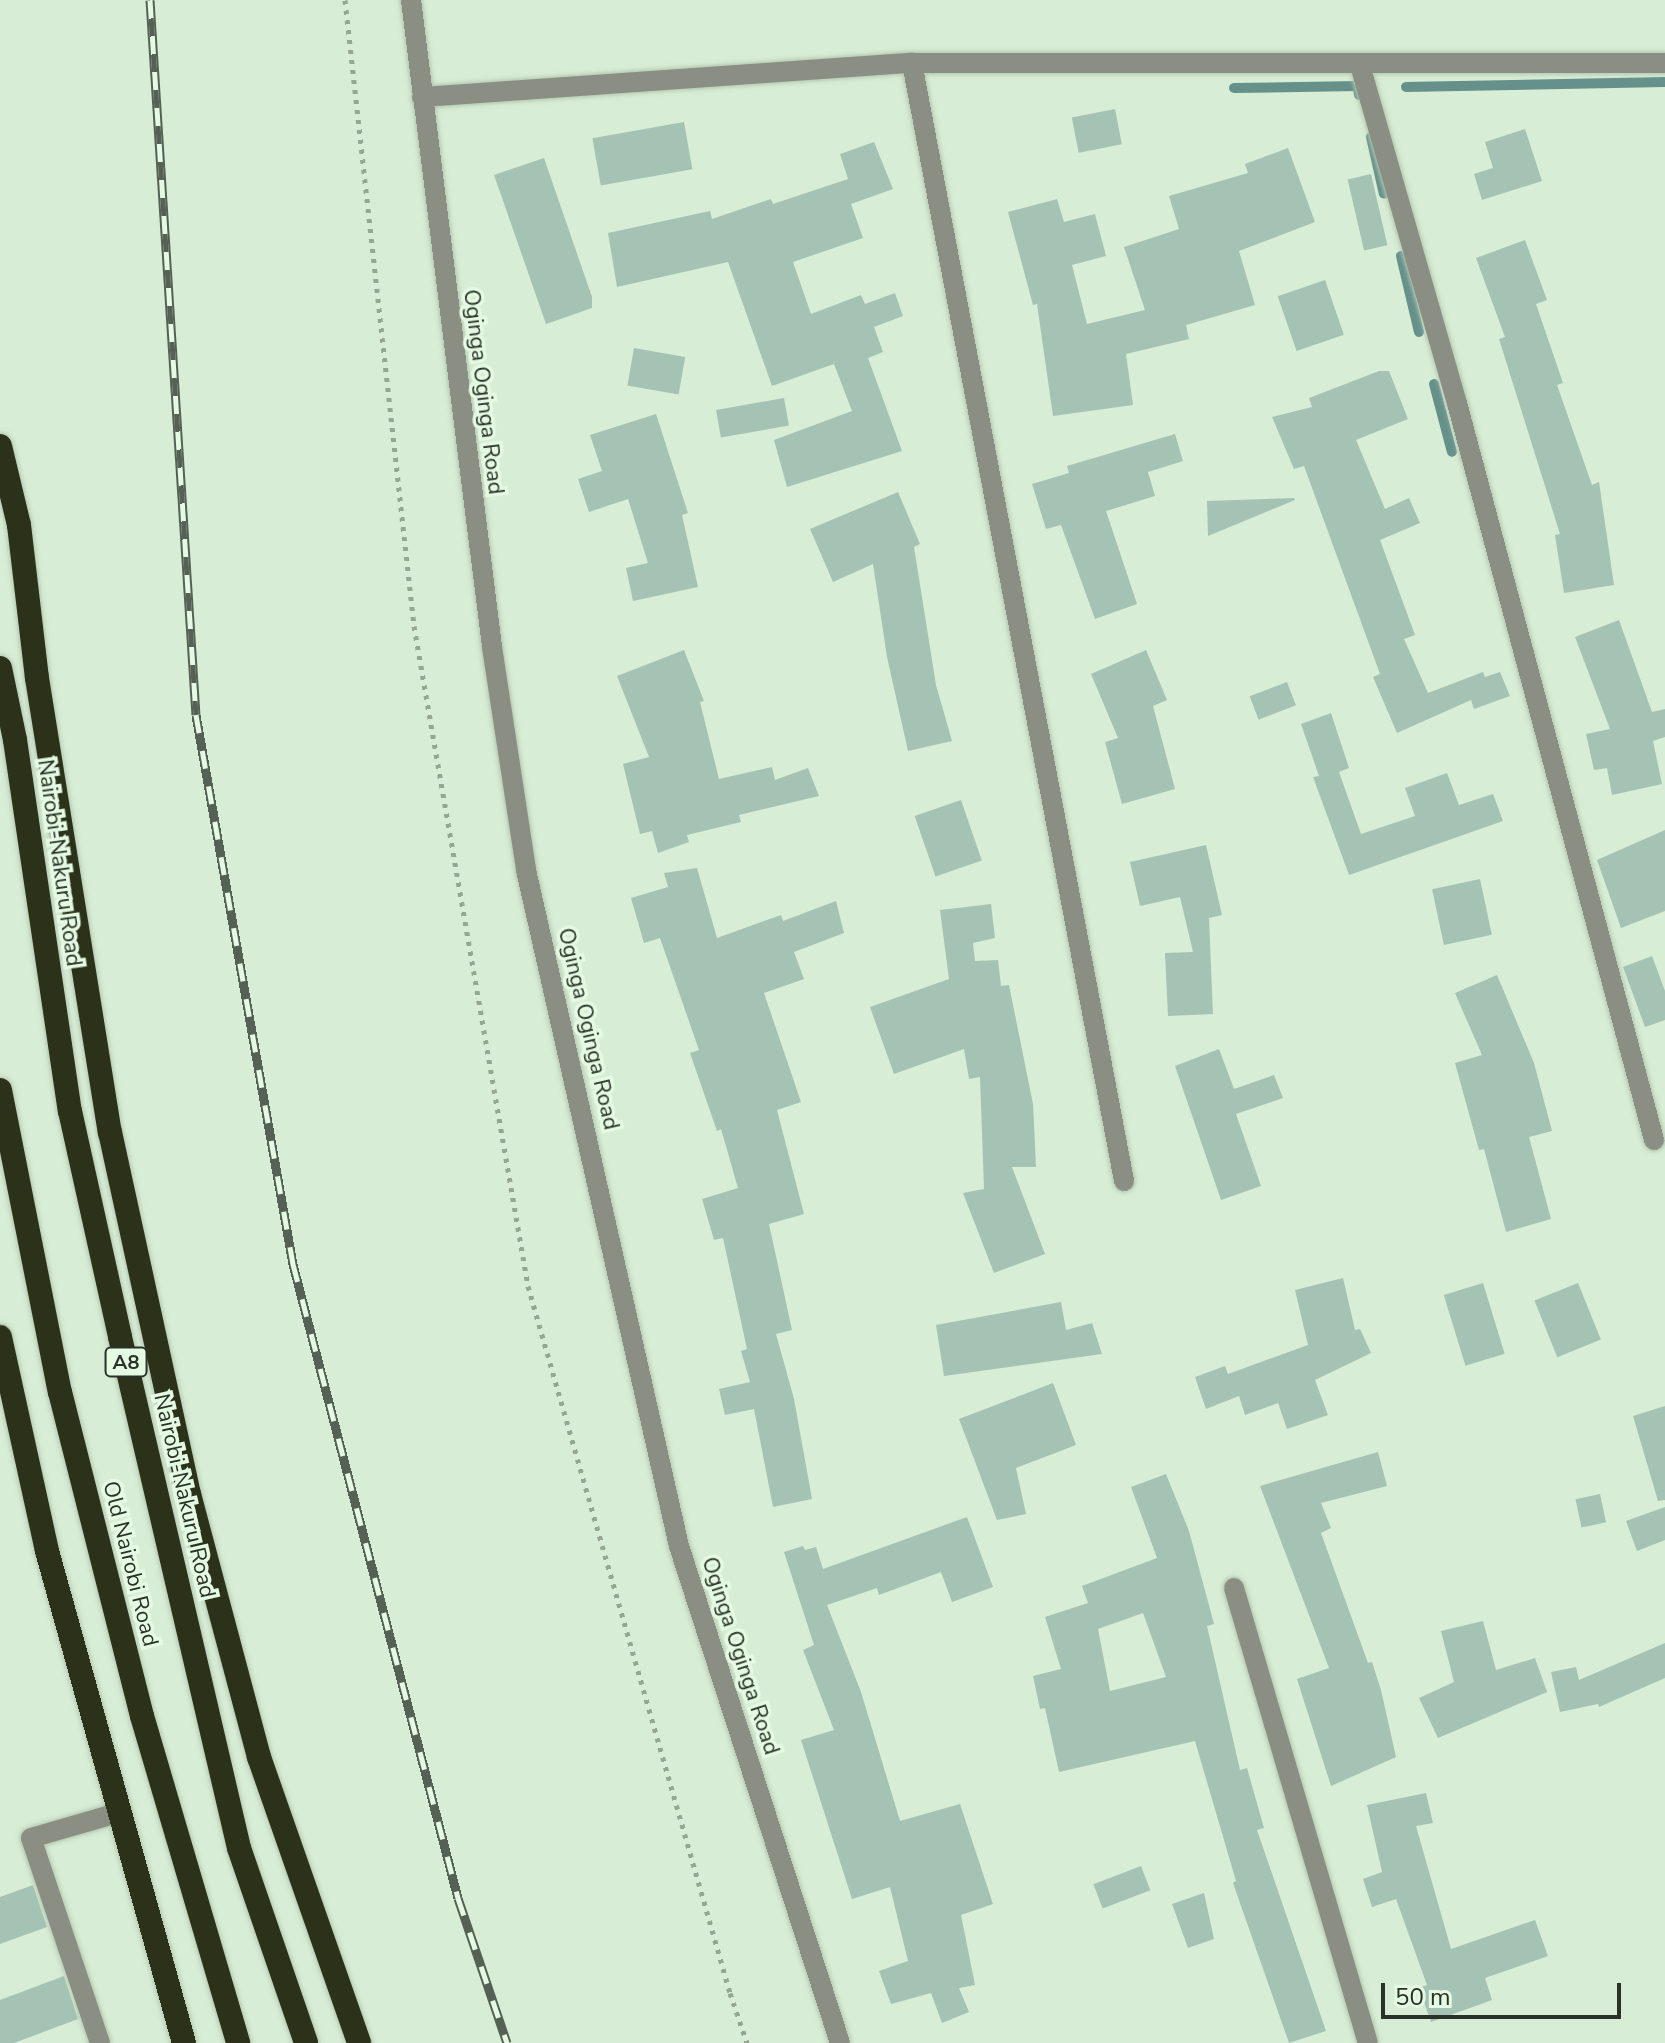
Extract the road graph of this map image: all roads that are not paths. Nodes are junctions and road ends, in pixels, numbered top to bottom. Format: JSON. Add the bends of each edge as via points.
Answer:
{"nodes":[{"id":1,"x":411,"y":0,"type":"edge"},
{"id":2,"x":912,"y":63,"type":"junction"},
{"id":3,"x":1665,"y":63,"type":"edge"},
{"id":4,"x":1360,"y":65,"type":"junction"},
{"id":5,"x":422,"y":97,"type":"junction"},
{"id":6,"x":0,"y":446,"type":"edge"},
{"id":7,"x":0,"y":668,"type":"edge"},
{"id":8,"x":0,"y":1090,"type":"edge"},
{"id":9,"x":1654,"y":1140,"type":"dead end"},
{"id":10,"x":1124,"y":1181,"type":"dead end"},
{"id":11,"x":0,"y":1337,"type":"edge"},
{"id":12,"x":1234,"y":1588,"type":"dead end"},
{"id":13,"x":121,"y":1812,"type":"junction"},
{"id":14,"x":100,"y":2043,"type":"edge"},
{"id":15,"x":184,"y":2043,"type":"edge"},
{"id":16,"x":238,"y":2043,"type":"edge"},
{"id":17,"x":306,"y":2043,"type":"edge"},
{"id":18,"x":359,"y":2043,"type":"edge"},
{"id":19,"x":840,"y":2043,"type":"edge"},
{"id":20,"x":1368,"y":2043,"type":"edge"}],
"edges":[{"from":1,"to":5,"type":"street","name":"Oginga Oginga Road"},
{"from":2,"to":4,"type":"street"},
{"from":2,"to":5,"type":"street"},
{"from":2,"to":10,"type":"street"},
{"from":3,"to":4,"type":"street"},
{"from":4,"to":9,"type":"street","via":[[1457,403]]},
{"from":5,"to":19,"type":"street","name":"Oginga Oginga Road","via":[[526,870],[679,1546]]},
{"from":6,"to":18,"type":"highway","via":[[19,525],[37,678],[110,1132],[189,1494],[259,1757]]},
{"from":7,"to":17,"type":"highway","name":"Nairobi-Nakuru Road","number":"A8","via":[[70,1111],[120,1337],[239,1848]]},
{"from":8,"to":16,"type":"highway","name":"Old Nairobi Road","via":[[64,1407],[142,1716]]},
{"from":11,"to":13,"type":"highway","via":[[47,1551]]},
{"from":12,"to":20,"type":"street"},
{"from":13,"to":14,"type":"street","via":[[31,1838]]},
{"from":13,"to":15,"type":"highway"}]}
